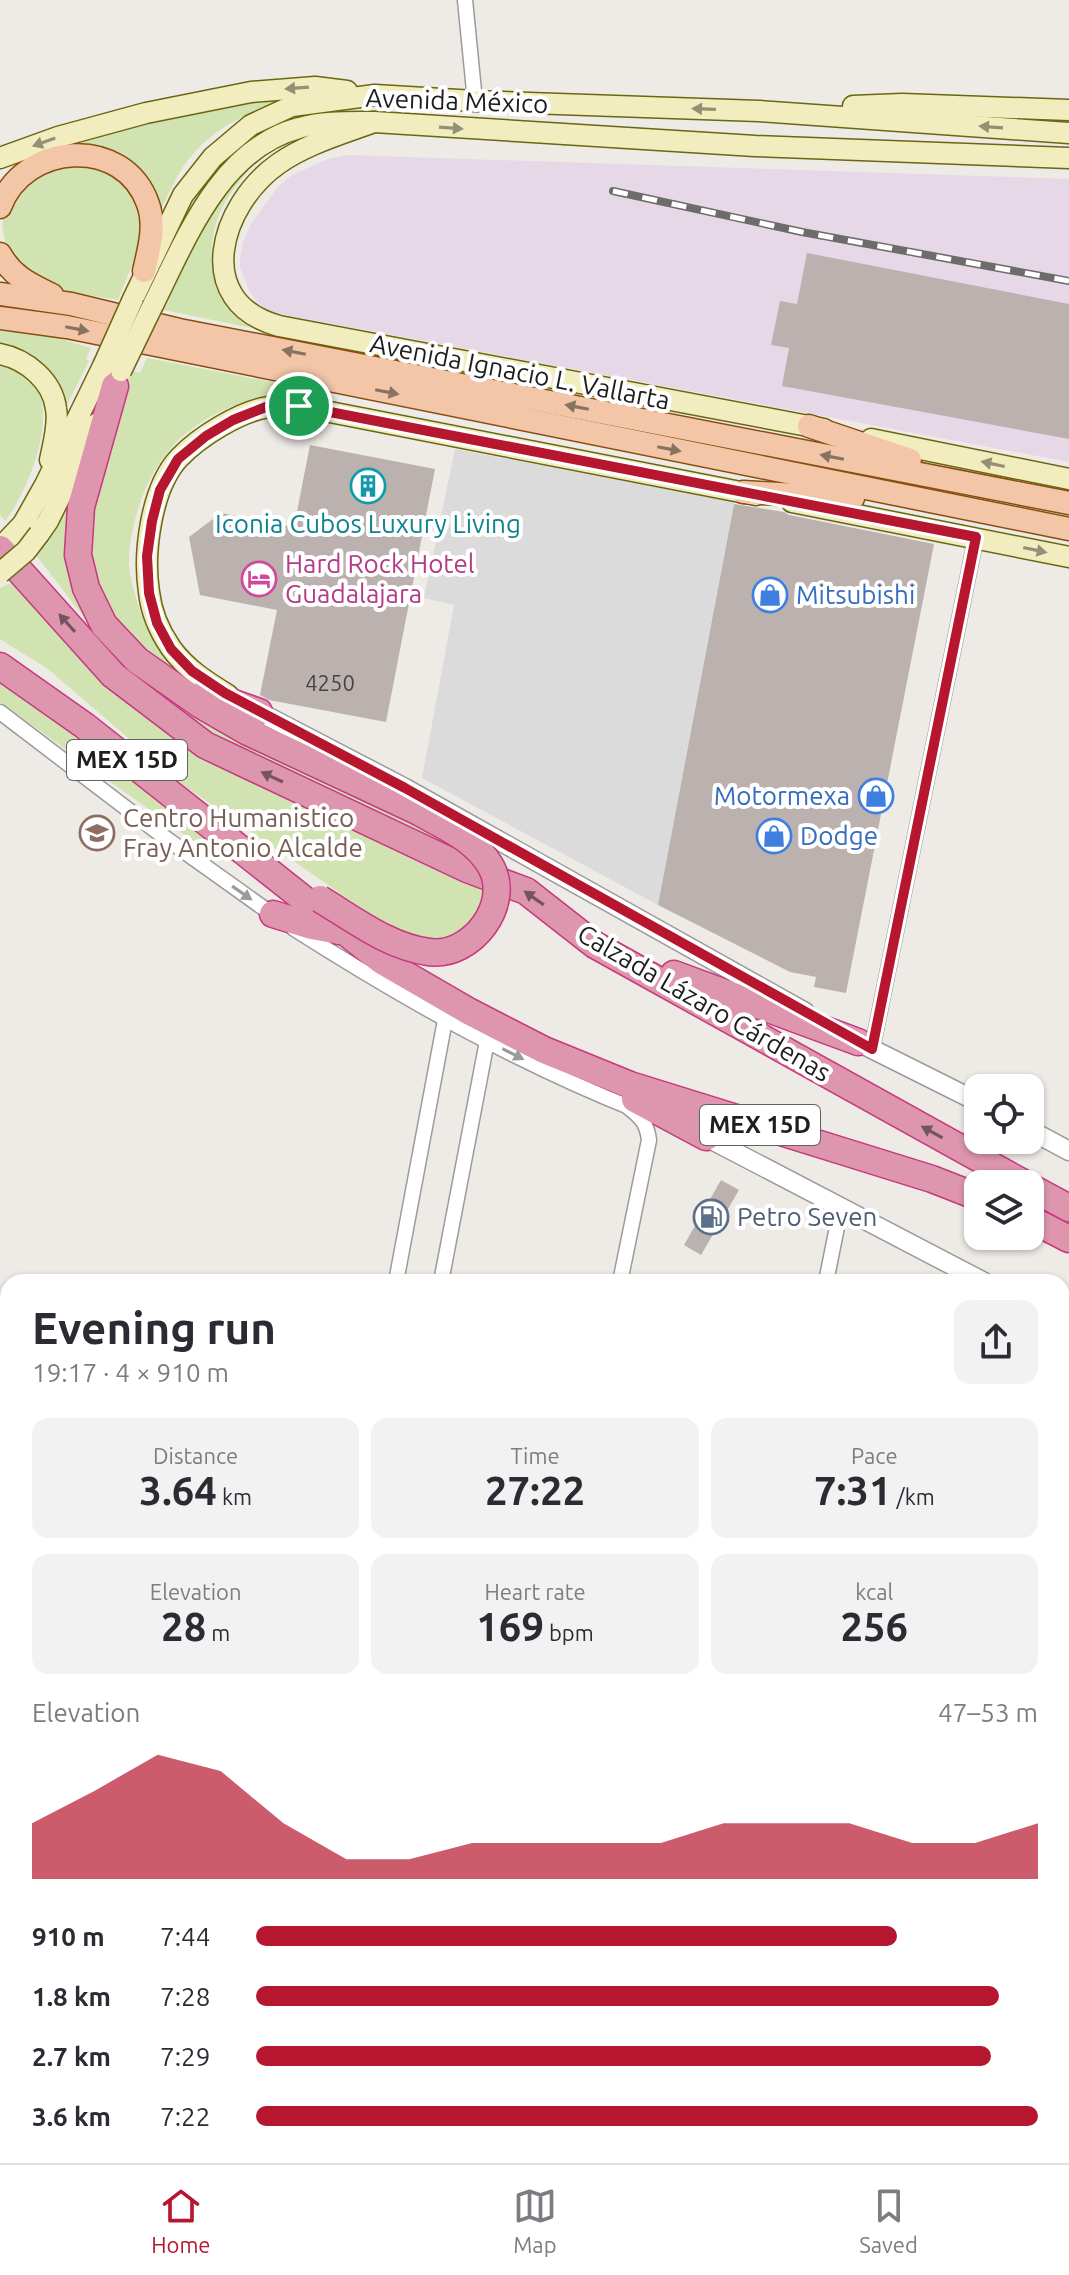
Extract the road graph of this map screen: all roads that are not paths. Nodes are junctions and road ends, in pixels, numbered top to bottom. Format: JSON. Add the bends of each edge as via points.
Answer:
{"nodes":[{"id":1,"x":465,"y":0,"type":"edge"},
{"id":2,"x":375,"y":95,"type":"junction"},
{"id":3,"x":475,"y":101,"type":"junction"},
{"id":4,"x":1069,"y":110,"type":"edge"},
{"id":5,"x":759,"y":111,"type":"junction"},
{"id":6,"x":374,"y":122,"type":"junction"},
{"id":7,"x":1069,"y":133,"type":"edge"},
{"id":8,"x":755,"y":146,"type":"junction"},
{"id":9,"x":0,"y":158,"type":"edge"},
{"id":10,"x":1069,"y":158,"type":"edge"},
{"id":11,"x":1069,"y":166,"type":"edge"},
{"id":12,"x":0,"y":207,"type":"edge"},
{"id":13,"x":0,"y":254,"type":"edge"},
{"id":14,"x":144,"y":271,"type":"junction"},
{"id":15,"x":0,"y":294,"type":"edge"},
{"id":16,"x":71,"y":304,"type":"junction"},
{"id":17,"x":0,"y":318,"type":"edge"},
{"id":18,"x":0,"y":354,"type":"edge"},
{"id":19,"x":113,"y":374,"type":"junction"},
{"id":20,"x":809,"y":426,"type":"junction"},
{"id":21,"x":1069,"y":479,"type":"edge"},
{"id":22,"x":45,"y":485,"type":"junction"},
{"id":23,"x":991,"y":488,"type":"junction"},
{"id":24,"x":743,"y":492,"type":"junction"},
{"id":25,"x":927,"y":501,"type":"junction"},
{"id":26,"x":1069,"y":503,"type":"edge"},
{"id":27,"x":1059,"y":527,"type":"edge"},
{"id":28,"x":31,"y":529,"type":"junction"},
{"id":29,"x":976,"y":537,"type":"junction"},
{"id":30,"x":1069,"y":545,"type":"edge"},
{"id":31,"x":0,"y":548,"type":"edge"},
{"id":32,"x":1069,"y":557,"type":"edge"},
{"id":33,"x":0,"y":573,"type":"edge"},
{"id":34,"x":137,"y":660,"type":"junction"},
{"id":35,"x":0,"y":666,"type":"edge"},
{"id":36,"x":0,"y":712,"type":"edge"},
{"id":37,"x":259,"y":712,"type":"junction"},
{"id":38,"x":299,"y":734,"type":"junction"},
{"id":39,"x":417,"y":811,"type":"junction"},
{"id":40,"x":252,"y":857,"type":"junction"},
{"id":41,"x":273,"y":914,"type":"junction"},
{"id":42,"x":345,"y":932,"type":"junction"},
{"id":43,"x":595,"y":945,"type":"junction"},
{"id":44,"x":445,"y":1020,"type":"junction"},
{"id":45,"x":487,"y":1041,"type":"junction"},
{"id":46,"x":865,"y":1046,"type":"junction"},
{"id":47,"x":544,"y":1050,"type":"junction"},
{"id":48,"x":964,"y":1095,"type":"edge"},
{"id":49,"x":626,"y":1106,"type":"junction"},
{"id":50,"x":706,"y":1137,"type":"junction"},
{"id":51,"x":1044,"y":1138,"type":"edge"},
{"id":52,"x":1069,"y":1151,"type":"edge"},
{"id":53,"x":1001,"y":1170,"type":"edge"},
{"id":54,"x":964,"y":1192,"type":"edge"},
{"id":55,"x":1044,"y":1194,"type":"edge"},
{"id":56,"x":841,"y":1207,"type":"junction"},
{"id":57,"x":1069,"y":1208,"type":"edge"},
{"id":58,"x":1044,"y":1226,"type":"edge"},
{"id":59,"x":1069,"y":1239,"type":"edge"},
{"id":60,"x":397,"y":1274,"type":"edge"},
{"id":61,"x":443,"y":1274,"type":"edge"},
{"id":62,"x":622,"y":1274,"type":"edge"},
{"id":63,"x":828,"y":1274,"type":"edge"},
{"id":64,"x":969,"y":1274,"type":"edge"}],
"edges":[{"from":1,"to":3,"type":"street"},
{"from":2,"to":3,"type":"main road","name":"Avenida México"},
{"from":2,"to":9,"type":"main road","one_way":true,"via":[[315,87],[251,92],[146,113]]},
{"from":2,"to":14,"type":"main road","name":"Avenida México","via":[[292,106],[251,125],[213,157],[183,195]]},
{"from":5,"to":3,"type":"main road","name":"Avenida México","one_way":true},
{"from":4,"to":5,"type":"main road","via":[[902,104]]},
{"from":7,"to":5,"type":"main road","name":"Avenida México","one_way":true},
{"from":6,"to":8,"type":"main road","name":"Avenida México","one_way":true},
{"from":6,"to":19,"type":"main road","name":"Avenida México","bridge":true,"via":[[297,128],[264,144],[228,173],[202,207]]},
{"from":6,"to":20,"type":"main road","name":"Avenida Ignacio L. Vallarta","via":[[278,164],[236,213],[224,238],[223,260],[240,305],[258,320]]},
{"from":8,"to":10,"type":"main road","name":"Avenida México"},
{"from":8,"to":11,"type":"main road"},
{"from":12,"to":14,"type":"main road","via":[[18,177],[54,157],[77,154],[117,165],[148,204],[152,227]]},
{"from":13,"to":16,"type":"main road","via":[[24,282]]},
{"from":14,"to":19,"type":"main road","name":"Avenida México","bridge":true},
{"from":15,"to":16,"type":"main road","name":"Avenida Ignacio L. Vallarta"},
{"from":23,"to":16,"type":"main road","name":"Avenida Ignacio L. Vallarta","one_way":true,"via":[[179,330]]},
{"from":17,"to":25,"type":"main road","name":"Avenida Ignacio L. Vallarta","one_way":true,"via":[[98,333]]},
{"from":18,"to":22,"type":"main road","via":[[32,368],[57,409]]},
{"from":19,"to":22,"type":"main road","name":"Avenida México"},
{"from":19,"to":28,"type":"main road","name":"Avenida México","via":[[52,514]]},
{"from":19,"to":34,"type":"highway","via":[[81,507],[78,555],[104,625]]},
{"from":21,"to":20,"type":"main road","name":"Avenida Ignacio L. Vallarta","one_way":true},
{"from":20,"to":23,"type":"main road"},
{"from":22,"to":28,"type":"main road","name":"Avenida México"},
{"from":23,"to":26,"type":"main road","name":"Avenida Ignacio L. Vallarta"},
{"from":24,"to":25,"type":"main road"},
{"from":24,"to":29,"type":"main road"},
{"from":24,"to":37,"type":"main road","via":[[299,406],[266,407],[233,420],[178,459],[160,490],[147,556],[149,593],[171,649],[192,671]]},
{"from":25,"to":27,"type":"main road","name":"Avenida Ignacio L. Vallarta"},
{"from":27,"to":30,"type":"main road"},
{"from":28,"to":31,"type":"main road","name":"Avenida México"},
{"from":28,"to":33,"type":"main road","name":"Avenida México","bridge":true,"via":[[26,551]]},
{"from":29,"to":32,"type":"main road","one_way":true},
{"from":29,"to":46,"type":"street"},
{"from":43,"to":31,"type":"highway","name":"Calzada Lázaro Cárdenas","number":"MEX 15D","one_way":true,"via":[[526,891],[467,869],[205,745],[113,675]]},
{"from":34,"to":37,"type":"highway","via":[[210,696]]},
{"from":34,"to":39,"type":"highway","via":[[246,731]]},
{"from":35,"to":40,"type":"highway","number":"MEX 15D"},
{"from":36,"to":41,"type":"street","one_way":true},
{"from":37,"to":38,"type":"street","name":"Calzada Lázaro Cárdenas"},
{"from":38,"to":39,"type":"highway"},
{"from":38,"to":46,"type":"street","name":"Calzada Lázaro Cárdenas"},
{"from":39,"to":40,"type":"highway","bridge":true,"via":[[459,835],[492,868],[494,904],[486,922],[459,948],[434,953],[384,939]]},
{"from":40,"to":42,"type":"highway","number":"MEX 15D"},
{"from":41,"to":42,"type":"highway"},
{"from":41,"to":44,"type":"street"},
{"from":42,"to":47,"type":"highway","number":"MEX 15D","via":[[382,961]]},
{"from":43,"to":46,"type":"highway"},
{"from":53,"to":43,"type":"highway","name":"Calzada Lázaro Cárdenas","number":"MEX 15D","one_way":true},
{"from":44,"to":45,"type":"street"},
{"from":44,"to":60,"type":"street"},
{"from":45,"to":49,"type":"street","one_way":true},
{"from":45,"to":61,"type":"street"},
{"from":46,"to":48,"type":"street","name":"Calzada Lázaro Cárdenas"},
{"from":47,"to":50,"type":"highway"},
{"from":47,"to":54,"type":"highway","number":"MEX 15D","via":[[630,1085]]},
{"from":49,"to":50,"type":"street"},
{"from":49,"to":62,"type":"street","via":[[642,1118],[649,1140]]},
{"from":50,"to":56,"type":"street"},
{"from":51,"to":52,"type":"street"},
{"from":55,"to":57,"type":"highway","name":"Calzada Lázaro Cárdenas","number":"MEX 15D"},
{"from":56,"to":63,"type":"street"},
{"from":56,"to":64,"type":"street"},
{"from":58,"to":59,"type":"highway"}]}
